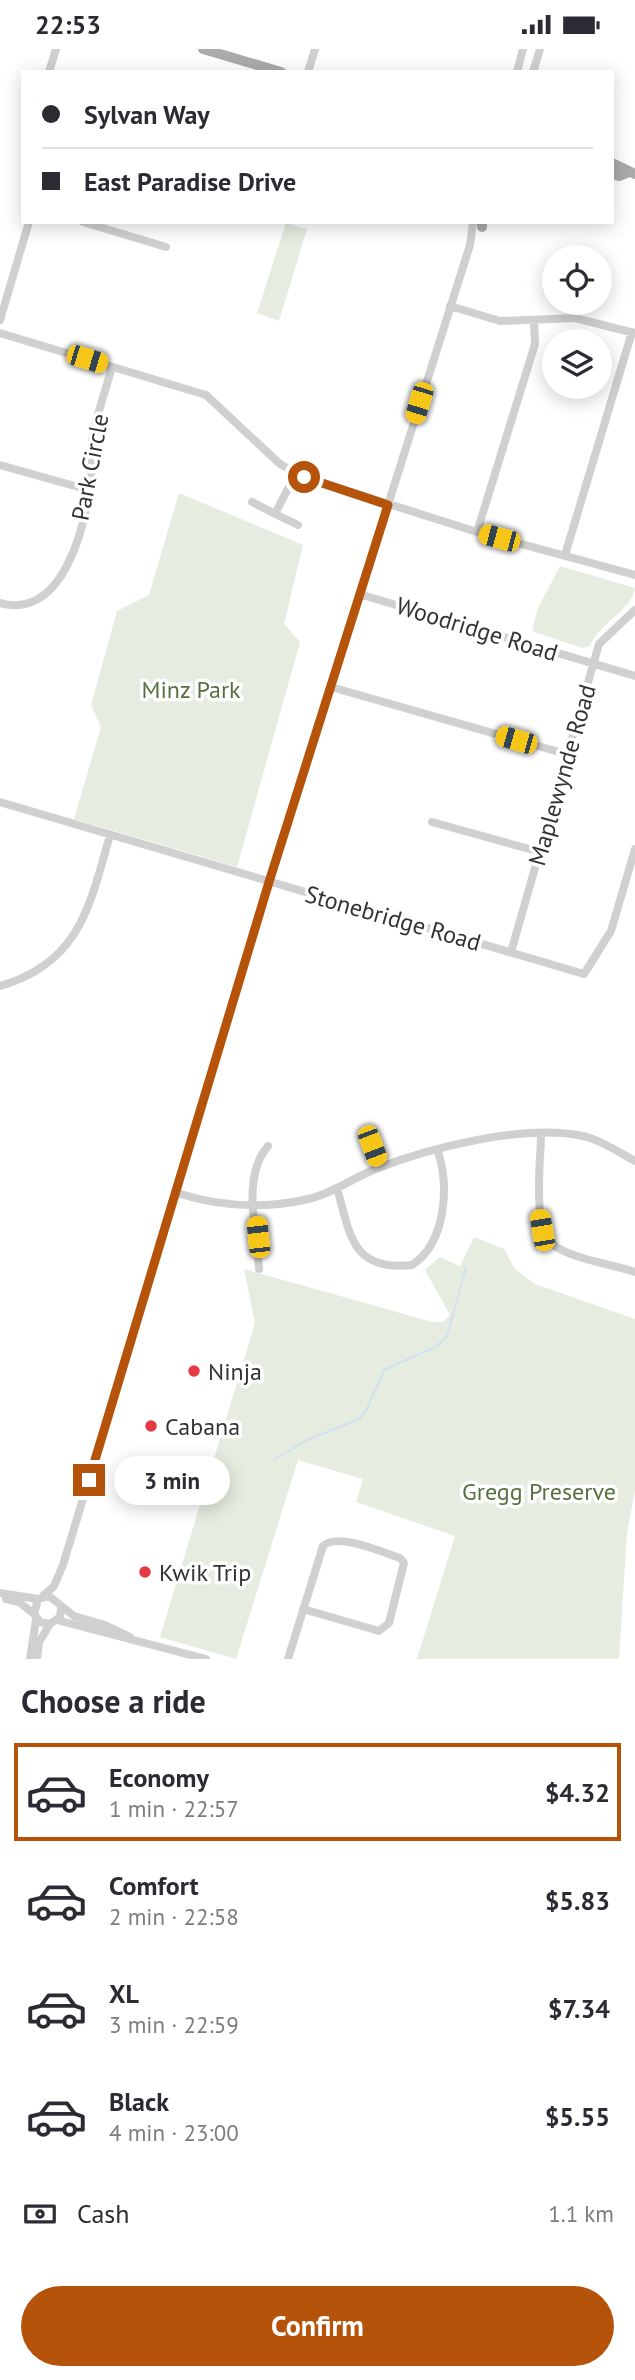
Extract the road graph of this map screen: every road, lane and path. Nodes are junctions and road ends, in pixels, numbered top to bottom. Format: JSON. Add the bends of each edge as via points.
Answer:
{"nodes":[{"id":1,"x":56,"y":49,"type":"edge"},
{"id":2,"x":204,"y":49,"type":"edge"},
{"id":3,"x":315,"y":49,"type":"edge"},
{"id":4,"x":523,"y":49,"type":"edge"},
{"id":5,"x":540,"y":49,"type":"edge"},
{"id":6,"x":50,"y":70,"type":"edge"},
{"id":7,"x":274,"y":70,"type":"edge"},
{"id":8,"x":309,"y":70,"type":"edge"},
{"id":9,"x":518,"y":70,"type":"edge"},
{"id":10,"x":534,"y":70,"type":"edge"},
{"id":11,"x":614,"y":164,"type":"edge"},
{"id":12,"x":632,"y":173,"type":"edge"},
{"id":13,"x":614,"y":174,"type":"edge"},
{"id":14,"x":28,"y":224,"type":"edge"},
{"id":15,"x":90,"y":224,"type":"edge"},
{"id":16,"x":480,"y":224,"type":"edge"},
{"id":17,"x":166,"y":247,"type":"dead end"},
{"id":18,"x":450,"y":306,"type":"junction"},
{"id":19,"x":0,"y":320,"type":"edge"},
{"id":20,"x":534,"y":321,"type":"junction"},
{"id":21,"x":0,"y":333,"type":"edge"},
{"id":22,"x":633,"y":333,"type":"edge"},
{"id":23,"x":112,"y":367,"type":"junction"},
{"id":24,"x":0,"y":465,"type":"edge"},
{"id":25,"x":296,"y":473,"type":"junction"},
{"id":26,"x":89,"y":490,"type":"junction"},
{"id":27,"x":252,"y":502,"type":"dead end"},
{"id":28,"x":388,"y":505,"type":"junction"},
{"id":29,"x":275,"y":514,"type":"junction"},
{"id":30,"x":298,"y":525,"type":"dead end"},
{"id":31,"x":477,"y":532,"type":"junction"},
{"id":32,"x":565,"y":555,"type":"junction"},
{"id":33,"x":635,"y":575,"type":"edge"},
{"id":34,"x":359,"y":594,"type":"junction"},
{"id":35,"x":0,"y":603,"type":"edge"},
{"id":36,"x":635,"y":610,"type":"edge"},
{"id":37,"x":594,"y":664,"type":"junction"},
{"id":38,"x":635,"y":676,"type":"edge"},
{"id":39,"x":331,"y":687,"type":"junction"},
{"id":40,"x":566,"y":754,"type":"junction"},
{"id":41,"x":0,"y":802,"type":"edge"},
{"id":42,"x":432,"y":822,"type":"dead end"},
{"id":43,"x":110,"y":835,"type":"junction"},
{"id":44,"x":635,"y":849,"type":"edge"},
{"id":45,"x":540,"y":852,"type":"junction"},
{"id":46,"x":269,"y":882,"type":"junction"},
{"id":47,"x":511,"y":952,"type":"junction"},
{"id":48,"x":0,"y":986,"type":"edge"},
{"id":49,"x":541,"y":1135,"type":"junction"},
{"id":50,"x":268,"y":1146,"type":"dead end"},
{"id":51,"x":372,"y":1146,"type":"dead end"},
{"id":52,"x":437,"y":1149,"type":"junction"},
{"id":53,"x":635,"y":1161,"type":"edge"},
{"id":54,"x":381,"y":1167,"type":"junction"},
{"id":55,"x":337,"y":1188,"type":"junction"},
{"id":56,"x":177,"y":1193,"type":"junction"},
{"id":57,"x":254,"y":1205,"type":"junction"},
{"id":58,"x":260,"y":1269,"type":"dead end"},
{"id":59,"x":635,"y":1272,"type":"edge"},
{"id":60,"x":63,"y":1565,"type":"junction"},
{"id":61,"x":0,"y":1595,"type":"edge"},
{"id":62,"x":41,"y":1598,"type":"junction"},
{"id":63,"x":60,"y":1605,"type":"junction"},
{"id":64,"x":303,"y":1609,"type":"junction"},
{"id":65,"x":35,"y":1616,"type":"junction"},
{"id":66,"x":53,"y":1622,"type":"junction"},
{"id":67,"x":130,"y":1637,"type":"junction"},
{"id":68,"x":30,"y":1659,"type":"edge"},
{"id":69,"x":37,"y":1659,"type":"edge"},
{"id":70,"x":206,"y":1659,"type":"edge"},
{"id":71,"x":288,"y":1659,"type":"edge"}],
"edges":[{"from":1,"to":6,"type":"street"},
{"from":2,"to":7,"type":"main road"},
{"from":3,"to":8,"type":"street"},
{"from":4,"to":9,"type":"street"},
{"from":5,"to":10,"type":"street"},
{"from":11,"to":12,"type":"main road"},
{"from":12,"to":13,"type":"main road"},
{"from":14,"to":19,"type":"street"},
{"from":15,"to":17,"type":"street"},
{"from":16,"to":18,"type":"street"},
{"from":18,"to":20,"type":"street","via":[[500,321]]},
{"from":18,"to":28,"type":"street"},
{"from":20,"to":22,"type":"street","via":[[575,318]]},
{"from":20,"to":31,"type":"street","via":[[535,344]]},
{"from":21,"to":23,"type":"street"},
{"from":22,"to":32,"type":"street"},
{"from":23,"to":25,"type":"street","via":[[206,395],[280,464]]},
{"from":23,"to":26,"type":"street","name":"Park Circle","via":[[92,436]]},
{"from":24,"to":26,"type":"street"},
{"from":25,"to":28,"type":"street"},
{"from":25,"to":29,"type":"street"},
{"from":26,"to":35,"type":"street","name":"Park Circle","via":[[60,581],[24,605]]},
{"from":27,"to":29,"type":"street"},
{"from":28,"to":31,"type":"street"},
{"from":28,"to":34,"type":"street"},
{"from":29,"to":30,"type":"street"},
{"from":31,"to":32,"type":"street"},
{"from":32,"to":33,"type":"street"},
{"from":34,"to":37,"type":"street","name":"Woodridge Road"},
{"from":34,"to":39,"type":"street"},
{"from":36,"to":37,"type":"street","name":"Maplewynde Road","via":[[600,644]]},
{"from":37,"to":38,"type":"street","name":"Woodridge Road"},
{"from":37,"to":40,"type":"street","name":"Maplewynde Road"},
{"from":39,"to":40,"type":"street"},
{"from":39,"to":46,"type":"street"},
{"from":40,"to":45,"type":"street","name":"Maplewynde Road"},
{"from":41,"to":43,"type":"street","name":"Stonebridge Road"},
{"from":42,"to":45,"type":"street"},
{"from":43,"to":46,"type":"street","name":"Stonebridge Road"},
{"from":43,"to":48,"type":"street","via":[[88,909],[71,941],[38,970]]},
{"from":44,"to":47,"type":"street","name":"Stonebridge Road","via":[[611,931],[584,974]]},
{"from":45,"to":47,"type":"street","name":"Maplewynde Road"},
{"from":46,"to":47,"type":"street","name":"Stonebridge Road"},
{"from":46,"to":56,"type":"street"},
{"from":49,"to":52,"type":"street","via":[[481,1138]]},
{"from":49,"to":53,"type":"street","via":[[588,1138]]},
{"from":49,"to":59,"type":"street","via":[[542,1230],[556,1247]]},
{"from":50,"to":57,"type":"street","via":[[257,1163]]},
{"from":51,"to":54,"type":"street"},
{"from":52,"to":54,"type":"street"},
{"from":52,"to":55,"type":"street","via":[[444,1167],[436,1239],[426,1256],[412,1265],[374,1260],[359,1253]]},
{"from":54,"to":55,"type":"street"},
{"from":55,"to":57,"type":"street","via":[[305,1200]]},
{"from":56,"to":57,"type":"street"},
{"from":56,"to":60,"type":"street"},
{"from":57,"to":58,"type":"street"},
{"from":60,"to":62,"type":"street","via":[[54,1586]]},
{"from":60,"to":63,"type":"street"},
{"from":61,"to":62,"type":"street"},
{"from":61,"to":65,"type":"street","via":[[19,1602]]},
{"from":62,"to":63,"type":"street","via":[[49,1596]]},
{"from":62,"to":65,"type":"street"},
{"from":63,"to":66,"type":"street"},
{"from":63,"to":67,"type":"street","via":[[74,1616]]},
{"from":64,"to":64,"type":"street","via":[[385,1629],[404,1563],[332,1539],[323,1546]]},
{"from":64,"to":71,"type":"street"},
{"from":65,"to":66,"type":"street"},
{"from":65,"to":68,"type":"street"},
{"from":66,"to":67,"type":"street"},
{"from":66,"to":69,"type":"street","via":[[39,1642]]},
{"from":67,"to":70,"type":"street"}]}
